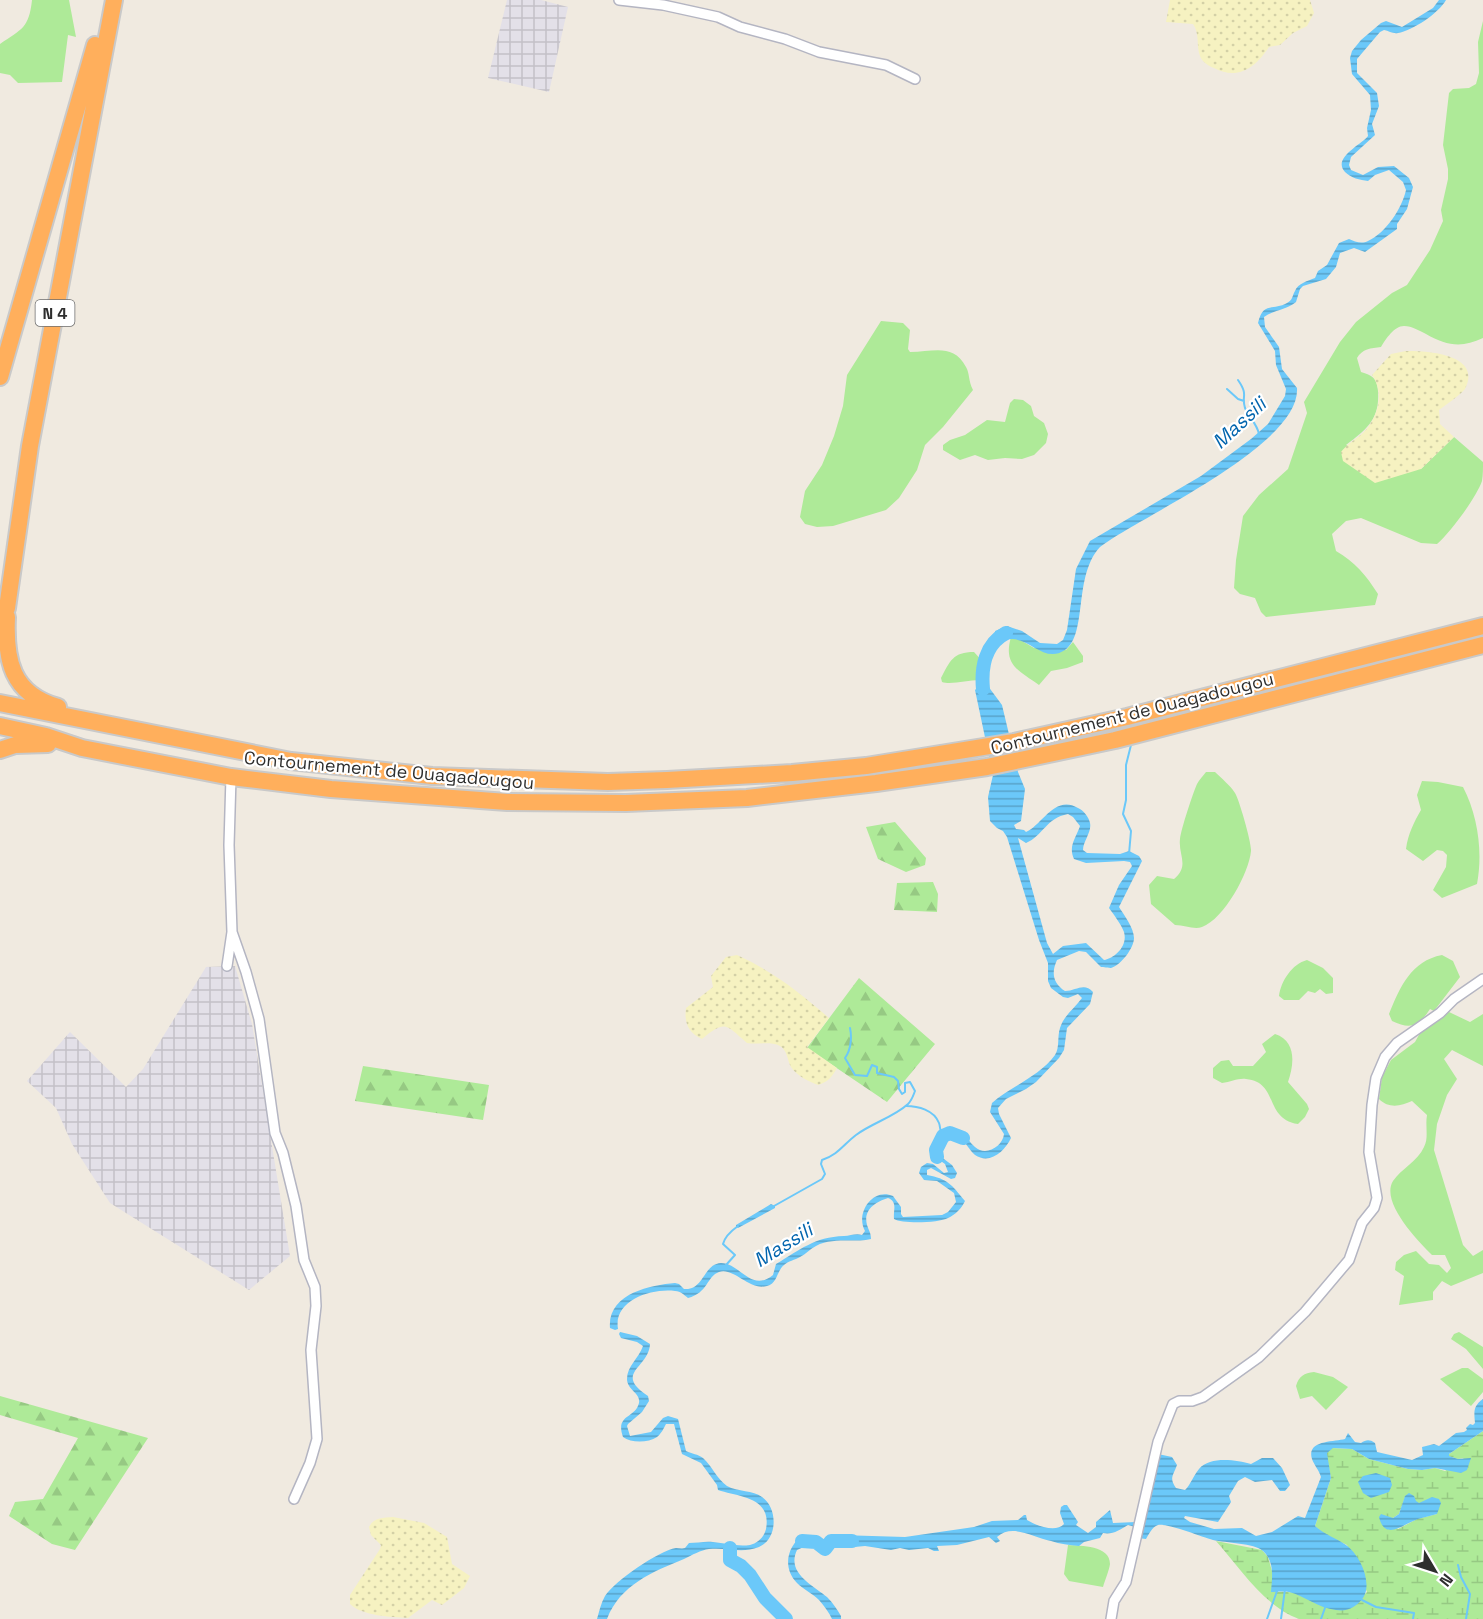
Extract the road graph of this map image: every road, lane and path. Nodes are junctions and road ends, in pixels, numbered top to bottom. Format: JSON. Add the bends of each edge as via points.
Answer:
{"nodes":[{"id":1,"x":106,"y":0,"type":"edge"},
{"id":2,"x":114,"y":0,"type":"edge"},
{"id":3,"x":619,"y":0,"type":"edge"},
{"id":4,"x":915,"y":79,"type":"dead end"},
{"id":5,"x":0,"y":376,"type":"edge"},
{"id":6,"x":7,"y":608,"type":"junction"},
{"id":7,"x":1483,"y":626,"type":"edge"},
{"id":8,"x":0,"y":627,"type":"edge"},
{"id":9,"x":1483,"y":645,"type":"edge"},
{"id":10,"x":0,"y":703,"type":"edge"},
{"id":11,"x":89,"y":719,"type":"junction"},
{"id":12,"x":0,"y":726,"type":"edge"},
{"id":13,"x":82,"y":748,"type":"junction"},
{"id":14,"x":0,"y":750,"type":"edge"},
{"id":15,"x":231,"y":777,"type":"junction"},
{"id":16,"x":232,"y":932,"type":"junction"},
{"id":17,"x":227,"y":966,"type":"dead end"},
{"id":18,"x":1483,"y":979,"type":"edge"},
{"id":19,"x":294,"y":1499,"type":"dead end"},
{"id":20,"x":1111,"y":1619,"type":"edge"}],
"edges":[{"from":1,"to":5,"type":"highway","number":"N 4"},
{"from":2,"to":6,"type":"highway","number":"N 4","via":[[30,446]]},
{"from":3,"to":4,"type":"street","via":[[718,17],[819,52],[886,65]]},
{"from":6,"to":8,"type":"highway","number":"N 4"},
{"from":6,"to":11,"type":"highway","via":[[8,653],[20,684],[48,704]]},
{"from":7,"to":11,"type":"highway","name":"Contournement de Ouagadougou","via":[[1014,742],[866,766],[792,773],[608,783],[432,776],[291,761]]},
{"from":9,"to":15,"type":"highway","name":"Contournement de Ouagadougou","via":[[1115,740],[1017,761],[747,798],[507,802]]},
{"from":10,"to":11,"type":"highway","name":"Contournement de Ouagadougou"},
{"from":12,"to":13,"type":"highway","name":"Contournement de Ouagadougou"},
{"from":13,"to":14,"type":"highway","via":[[30,743]]},
{"from":13,"to":15,"type":"highway","name":"Contournement de Ouagadougou"},
{"from":15,"to":16,"type":"street"},
{"from":16,"to":17,"type":"street"},
{"from":16,"to":19,"type":"street","via":[[259,1019],[275,1133],[296,1206],[304,1260],[315,1287],[311,1350],[317,1439]]},
{"from":18,"to":20,"type":"street","via":[[1397,1043],[1385,1057],[1376,1078],[1371,1117],[1370,1158],[1377,1198],[1362,1223],[1349,1260],[1305,1312],[1258,1357],[1203,1398],[1173,1404],[1158,1442],[1126,1582],[1114,1601]]}]}
